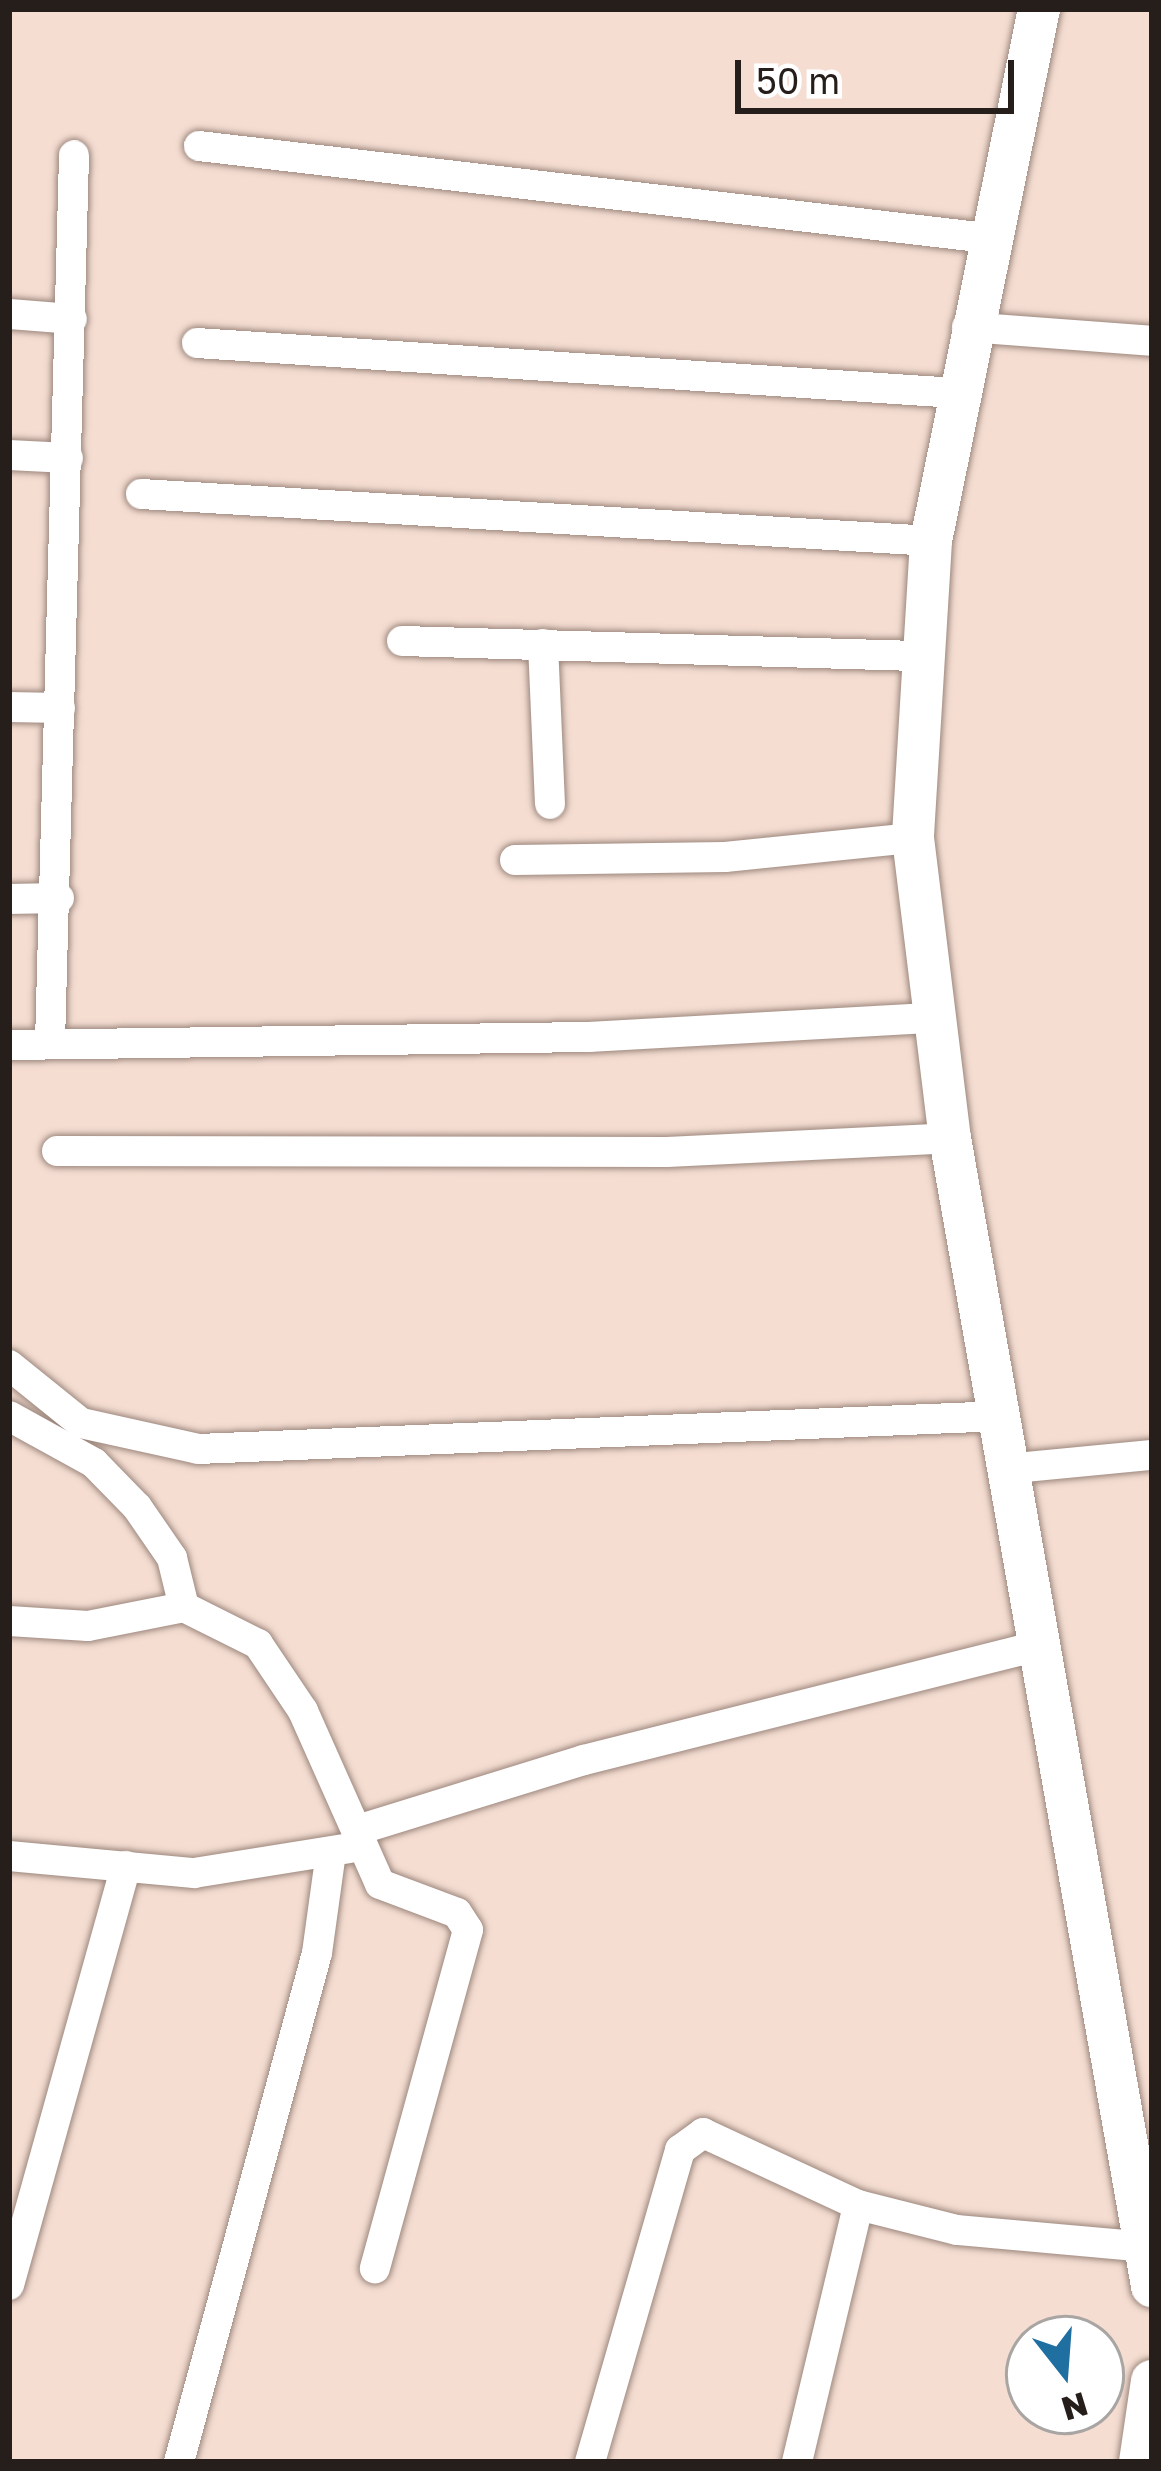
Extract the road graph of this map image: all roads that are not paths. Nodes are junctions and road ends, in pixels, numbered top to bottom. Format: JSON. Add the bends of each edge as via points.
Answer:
{"nodes":[{"id":1,"x":1039,"y":9,"type":"edge"},
{"id":2,"x":199,"y":146,"type":"dead end"},
{"id":3,"x":74,"y":155,"type":"dead end"},
{"id":4,"x":987,"y":238,"type":"junction"},
{"id":5,"x":9,"y":314,"type":"edge"},
{"id":6,"x":72,"y":319,"type":"junction"},
{"id":7,"x":967,"y":327,"type":"junction"},
{"id":8,"x":1152,"y":341,"type":"edge"},
{"id":9,"x":197,"y":343,"type":"dead end"},
{"id":10,"x":956,"y":393,"type":"junction"},
{"id":11,"x":9,"y":455,"type":"edge"},
{"id":12,"x":68,"y":458,"type":"junction"},
{"id":13,"x":141,"y":494,"type":"dead end"},
{"id":14,"x":931,"y":541,"type":"junction"},
{"id":15,"x":402,"y":640,"type":"dead end"},
{"id":16,"x":543,"y":644,"type":"junction"},
{"id":17,"x":918,"y":656,"type":"junction"},
{"id":18,"x":9,"y":706,"type":"edge"},
{"id":19,"x":60,"y":708,"type":"junction"},
{"id":20,"x":550,"y":805,"type":"dead end"},
{"id":21,"x":913,"y":838,"type":"junction"},
{"id":22,"x":515,"y":860,"type":"dead end"},
{"id":23,"x":59,"y":898,"type":"junction"},
{"id":24,"x":9,"y":899,"type":"edge"},
{"id":25,"x":931,"y":1018,"type":"junction"},
{"id":26,"x":50,"y":1042,"type":"junction"},
{"id":27,"x":9,"y":1045,"type":"edge"},
{"id":28,"x":950,"y":1138,"type":"junction"},
{"id":29,"x":57,"y":1151,"type":"dead end"},
{"id":30,"x":9,"y":1365,"type":"edge"},
{"id":31,"x":9,"y":1416,"type":"edge"},
{"id":32,"x":1002,"y":1416,"type":"junction"},
{"id":33,"x":1152,"y":1455,"type":"edge"},
{"id":34,"x":1016,"y":1468,"type":"junction"},
{"id":35,"x":184,"y":1607,"type":"junction"},
{"id":36,"x":9,"y":1621,"type":"edge"},
{"id":37,"x":1046,"y":1644,"type":"junction"},
{"id":38,"x":364,"y":1837,"type":"junction"},
{"id":39,"x":331,"y":1852,"type":"junction"},
{"id":40,"x":9,"y":1856,"type":"edge"},
{"id":41,"x":126,"y":1866,"type":"junction"},
{"id":42,"x":858,"y":2205,"type":"junction"},
{"id":43,"x":1149,"y":2266,"type":"edge"},
{"id":44,"x":375,"y":2268,"type":"dead end"},
{"id":45,"x":9,"y":2285,"type":"edge"},
{"id":46,"x":1152,"y":2380,"type":"edge"},
{"id":47,"x":178,"y":2462,"type":"edge"},
{"id":48,"x":590,"y":2462,"type":"edge"},
{"id":49,"x":797,"y":2462,"type":"edge"},
{"id":50,"x":1140,"y":2462,"type":"edge"}],
"edges":[{"from":1,"to":4,"type":"main road"},
{"from":2,"to":4,"type":"street"},
{"from":3,"to":6,"type":"street"},
{"from":4,"to":7,"type":"main road"},
{"from":5,"to":6,"type":"street"},
{"from":6,"to":12,"type":"street"},
{"from":7,"to":8,"type":"street"},
{"from":7,"to":10,"type":"main road"},
{"from":9,"to":10,"type":"street"},
{"from":10,"to":14,"type":"main road"},
{"from":11,"to":12,"type":"street"},
{"from":12,"to":19,"type":"street"},
{"from":13,"to":14,"type":"street"},
{"from":14,"to":17,"type":"main road"},
{"from":15,"to":16,"type":"street"},
{"from":16,"to":17,"type":"street"},
{"from":16,"to":20,"type":"street"},
{"from":17,"to":21,"type":"main road"},
{"from":18,"to":19,"type":"street"},
{"from":19,"to":23,"type":"street"},
{"from":21,"to":22,"type":"street","via":[[725,857]]},
{"from":21,"to":25,"type":"main road"},
{"from":23,"to":24,"type":"street"},
{"from":23,"to":26,"type":"street"},
{"from":25,"to":26,"type":"street","via":[[590,1037]]},
{"from":25,"to":28,"type":"main road"},
{"from":26,"to":27,"type":"street"},
{"from":28,"to":29,"type":"street","via":[[667,1152]]},
{"from":28,"to":32,"type":"main road"},
{"from":30,"to":32,"type":"street","via":[[81,1424],[198,1449]]},
{"from":31,"to":35,"type":"street","via":[[94,1463],[137,1507],[172,1558]]},
{"from":32,"to":34,"type":"main road"},
{"from":33,"to":34,"type":"street"},
{"from":34,"to":37,"type":"main road"},
{"from":35,"to":36,"type":"street","via":[[88,1626]]},
{"from":35,"to":38,"type":"street","via":[[258,1643],[282,1671]]},
{"from":37,"to":38,"type":"street","via":[[584,1760]]},
{"from":37,"to":43,"type":"main road"},
{"from":38,"to":39,"type":"street"},
{"from":38,"to":44,"type":"street","via":[[395,1899],[457,1913],[468,1930]]},
{"from":39,"to":41,"type":"street","via":[[255,1871]]},
{"from":39,"to":47,"type":"street","via":[[317,1953]]},
{"from":40,"to":41,"type":"street"},
{"from":41,"to":45,"type":"street"},
{"from":42,"to":43,"type":"street"},
{"from":42,"to":48,"type":"street","via":[[704,2133],[680,2150]]},
{"from":42,"to":49,"type":"street"},
{"from":46,"to":50,"type":"main road"}]}
